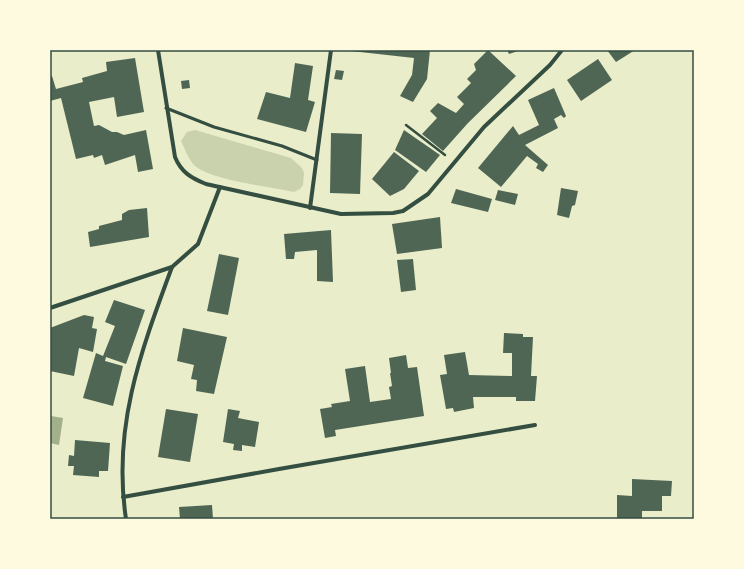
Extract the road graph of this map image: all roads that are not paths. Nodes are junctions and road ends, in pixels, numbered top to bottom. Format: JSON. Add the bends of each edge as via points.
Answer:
{"nodes":[{"id":1,"x":158,"y":50,"type":"edge"},
{"id":2,"x":331,"y":50,"type":"edge"},
{"id":3,"x":562,"y":50,"type":"edge"},
{"id":4,"x":166,"y":108,"type":"junction"},
{"id":5,"x":317,"y":160,"type":"junction"},
{"id":6,"x":220,"y":187,"type":"junction"},
{"id":7,"x":310,"y":208,"type":"junction"},
{"id":8,"x":172,"y":267,"type":"junction"},
{"id":9,"x":50,"y":308,"type":"edge"},
{"id":10,"x":535,"y":425,"type":"dead end"},
{"id":11,"x":123,"y":497,"type":"junction"},
{"id":12,"x":126,"y":519,"type":"edge"}],
"edges":[{"from":1,"to":4,"type":"street"},
{"from":2,"to":5,"type":"street"},
{"from":3,"to":7,"type":"street","via":[[550,65],[484,127],[428,194],[403,211],[341,214]]},
{"from":4,"to":5,"type":"lane","via":[[214,127],[282,146]]},
{"from":4,"to":6,"type":"street","via":[[178,167],[190,178]]},
{"from":5,"to":7,"type":"street"},
{"from":6,"to":7,"type":"street"},
{"from":6,"to":8,"type":"street","via":[[198,244]]},
{"from":8,"to":9,"type":"street"},
{"from":8,"to":11,"type":"street","via":[[142,352],[129,403],[123,435]]},
{"from":10,"to":11,"type":"street"},
{"from":11,"to":12,"type":"street"}]}
